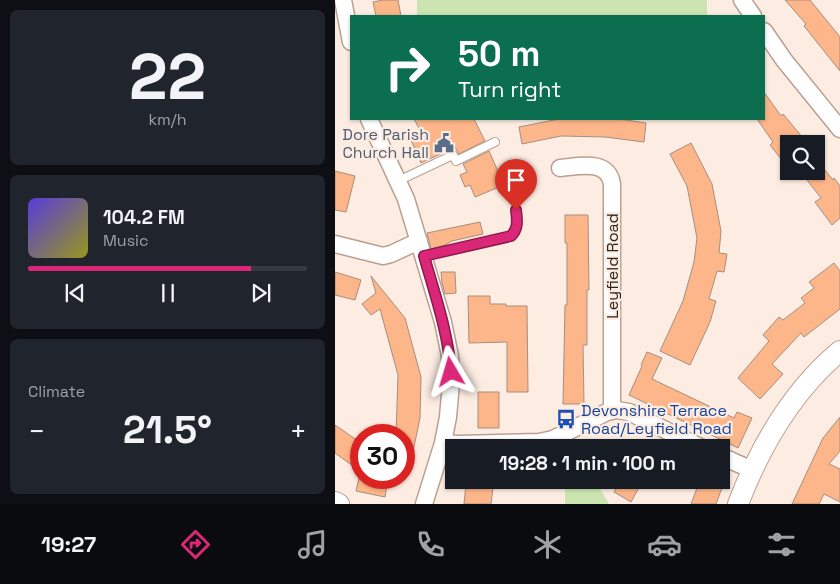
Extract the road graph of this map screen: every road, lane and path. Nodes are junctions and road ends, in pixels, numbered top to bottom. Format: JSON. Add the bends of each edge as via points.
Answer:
{"nodes":[{"id":1,"x":343,"y":0,"type":"edge"},
{"id":2,"x":742,"y":0,"type":"edge"},
{"id":3,"x":752,"y":15,"type":"edge"},
{"id":4,"x":765,"y":32,"type":"edge"},
{"id":5,"x":350,"y":37,"type":"edge"},
{"id":6,"x":369,"y":120,"type":"edge"},
{"id":7,"x":840,"y":129,"type":"edge"},
{"id":8,"x":495,"y":142,"type":"dead end"},
{"id":9,"x":561,"y":168,"type":"dead end"},
{"id":10,"x":398,"y":181,"type":"junction"},
{"id":11,"x":516,"y":210,"type":"dead end"},
{"id":12,"x":335,"y":244,"type":"edge"},
{"id":13,"x":421,"y":249,"type":"junction"},
{"id":14,"x":840,"y":351,"type":"edge"},
{"id":15,"x":612,"y":411,"type":"junction"},
{"id":16,"x":684,"y":439,"type":"edge"},
{"id":17,"x":443,"y":443,"type":"junction"},
{"id":18,"x":730,"y":460,"type":"edge"},
{"id":19,"x":752,"y":470,"type":"junction"},
{"id":20,"x":335,"y":502,"type":"edge"},
{"id":21,"x":339,"y":504,"type":"edge"},
{"id":22,"x":424,"y":504,"type":"edge"},
{"id":23,"x":737,"y":504,"type":"edge"}],
"edges":[{"from":1,"to":5,"type":"street"},
{"from":2,"to":3,"type":"street"},
{"from":4,"to":7,"type":"street"},
{"from":6,"to":10,"type":"street"},
{"from":8,"to":10,"type":"lane","via":[[456,161],[453,155]]},
{"from":9,"to":15,"type":"street","name":"Leyfield Road","via":[[595,166],[611,176],[613,184]]},
{"from":10,"to":13,"type":"street"},
{"from":11,"to":13,"type":"lane","via":[[517,224],[511,236]]},
{"from":12,"to":13,"type":"street","via":[[383,256]]},
{"from":13,"to":17,"type":"street","via":[[450,356],[451,383]]},
{"from":14,"to":19,"type":"street","via":[[791,404]]},
{"from":15,"to":16,"type":"street","via":[[629,412]]},
{"from":15,"to":17,"type":"street","via":[[553,439],[539,442]]},
{"from":17,"to":22,"type":"street"},
{"from":18,"to":19,"type":"street"},
{"from":19,"to":23,"type":"street"},
{"from":20,"to":21,"type":"street"}]}
